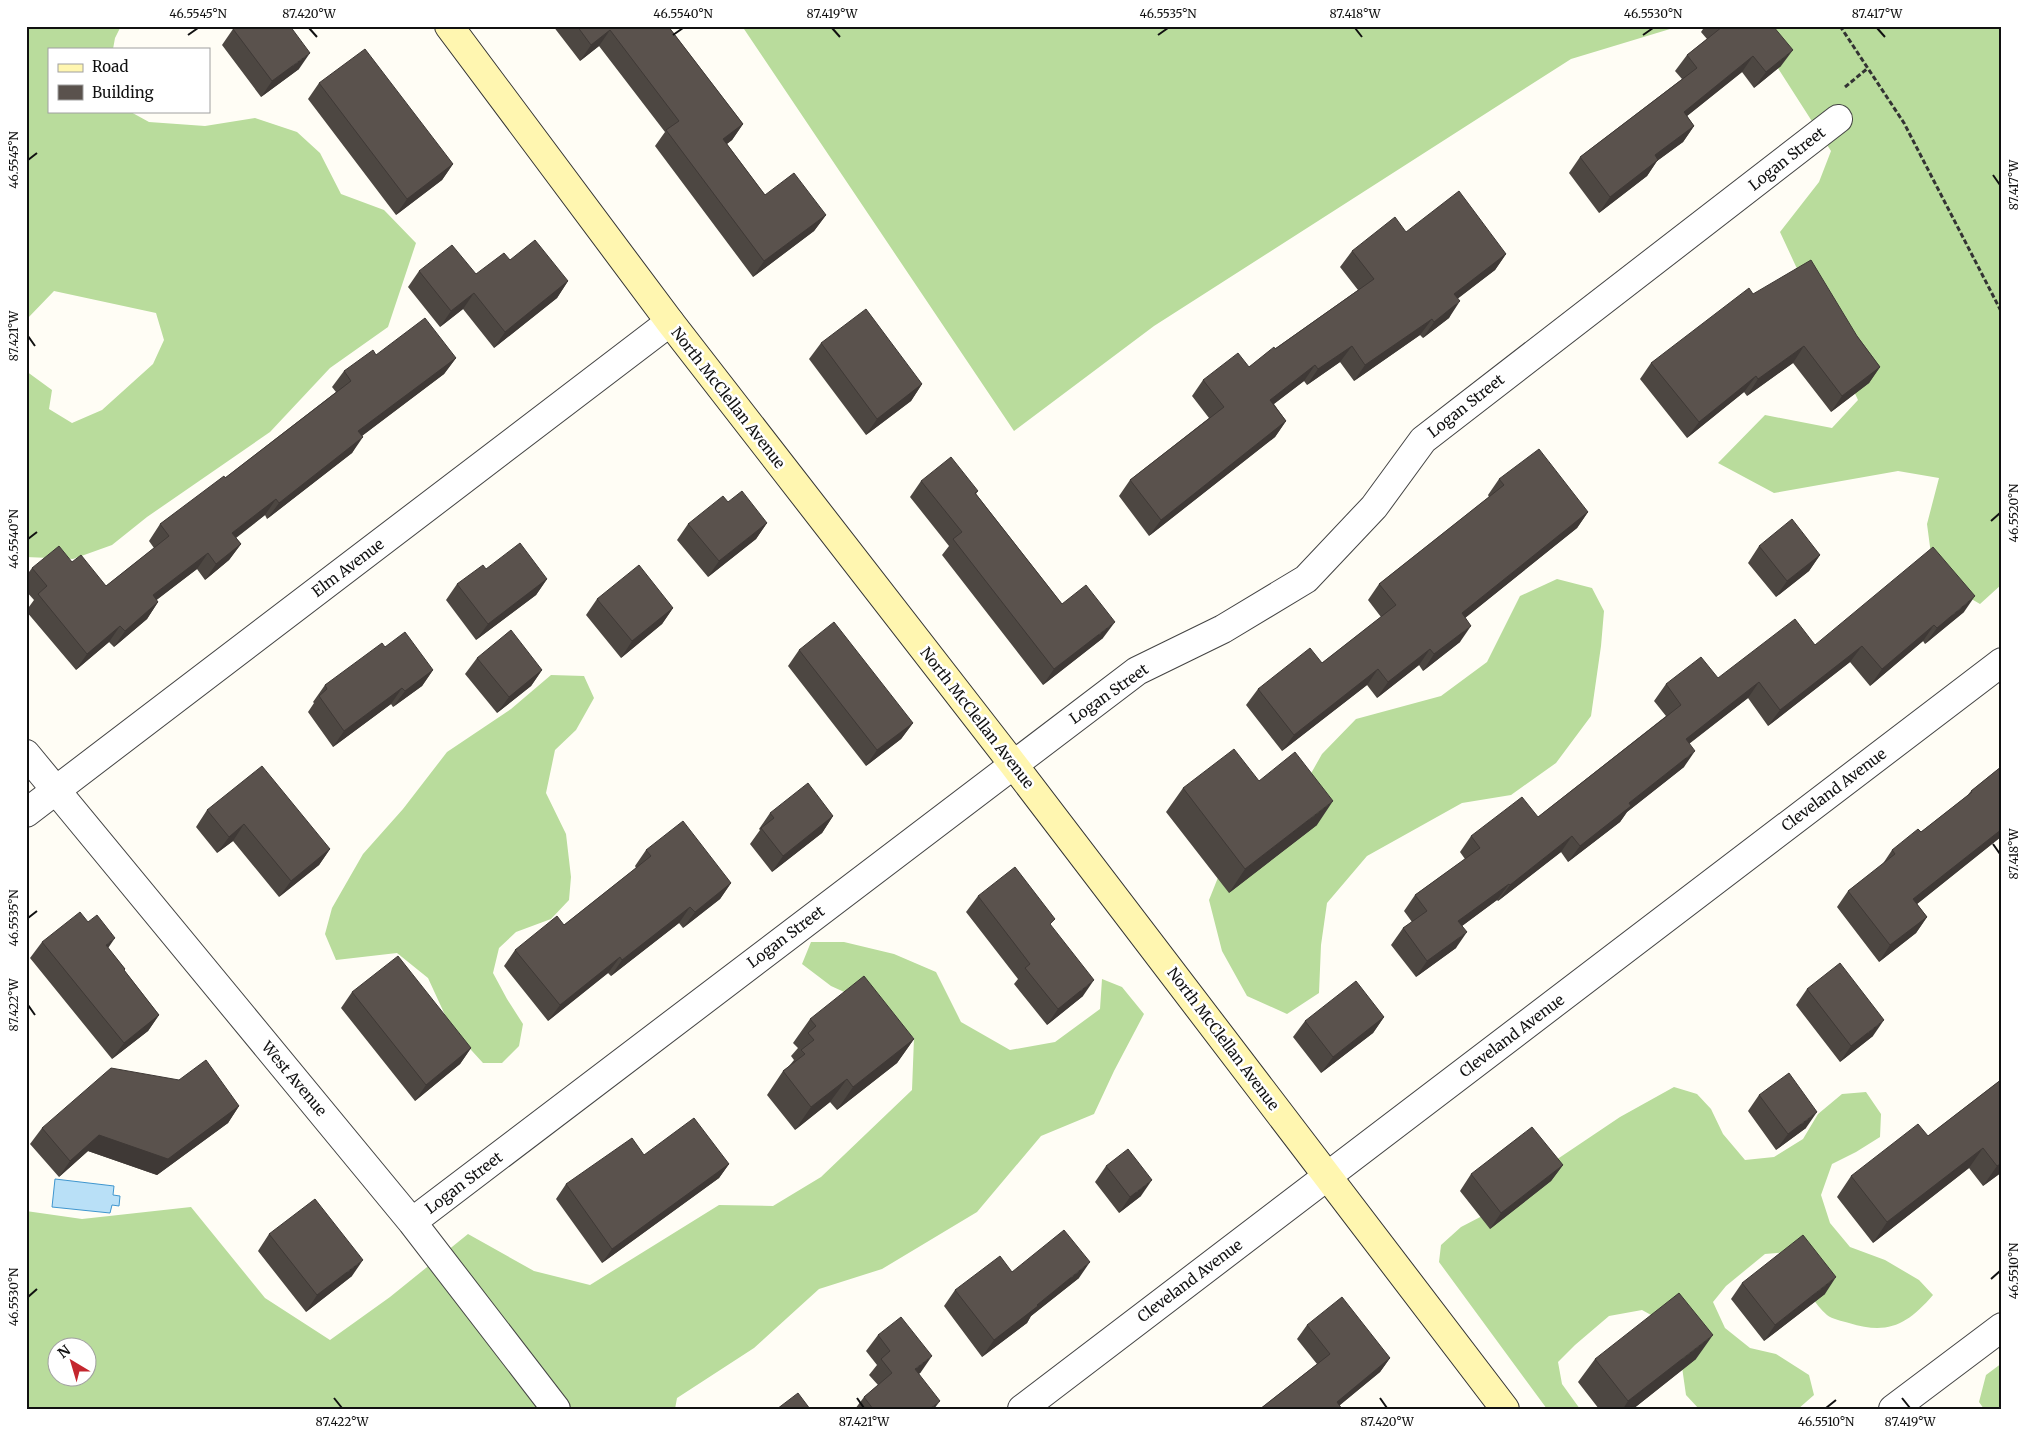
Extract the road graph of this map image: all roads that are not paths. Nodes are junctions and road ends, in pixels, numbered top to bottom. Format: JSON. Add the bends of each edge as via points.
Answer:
{"nodes":[{"id":1,"x":449,"y":26,"type":"edge"},
{"id":2,"x":1838,"y":119,"type":"dead end"},
{"id":3,"x":670,"y":322,"type":"junction"},
{"id":4,"x":2002,"y":662,"type":"edge"},
{"id":5,"x":26,"y":754,"type":"edge"},
{"id":6,"x":1013,"y":764,"type":"junction"},
{"id":7,"x":55,"y":790,"type":"junction"},
{"id":8,"x":26,"y":813,"type":"edge"},
{"id":9,"x":1328,"y":1177,"type":"junction"},
{"id":10,"x":412,"y":1222,"type":"junction"},
{"id":11,"x":2002,"y":1327,"type":"edge"},
{"id":12,"x":556,"y":1409,"type":"edge"},
{"id":13,"x":1022,"y":1409,"type":"edge"},
{"id":14,"x":1504,"y":1409,"type":"edge"},
{"id":15,"x":1893,"y":1409,"type":"edge"}],
"edges":[{"from":1,"to":3,"type":"main road","name":"North McClellan Avenue"},
{"from":2,"to":6,"type":"street","name":"Logan Street","via":[[1423,440],[1374,507],[1306,580],[1223,629],[1137,671]]},
{"from":3,"to":6,"type":"main road","name":"North McClellan Avenue"},
{"from":3,"to":7,"type":"street","name":"Elm Avenue"},
{"from":4,"to":9,"type":"street","name":"Cleveland Avenue"},
{"from":5,"to":7,"type":"street","name":"West Avenue"},
{"from":6,"to":9,"type":"main road","name":"North McClellan Avenue"},
{"from":6,"to":10,"type":"street","name":"Logan Street"},
{"from":7,"to":8,"type":"street","name":"Elm Avenue"},
{"from":7,"to":10,"type":"street","name":"West Avenue"},
{"from":9,"to":13,"type":"street","name":"Cleveland Avenue"},
{"from":9,"to":14,"type":"main road","name":"North McClellan Avenue"},
{"from":10,"to":12,"type":"street","name":"West Avenue"},
{"from":11,"to":15,"type":"street"}]}
